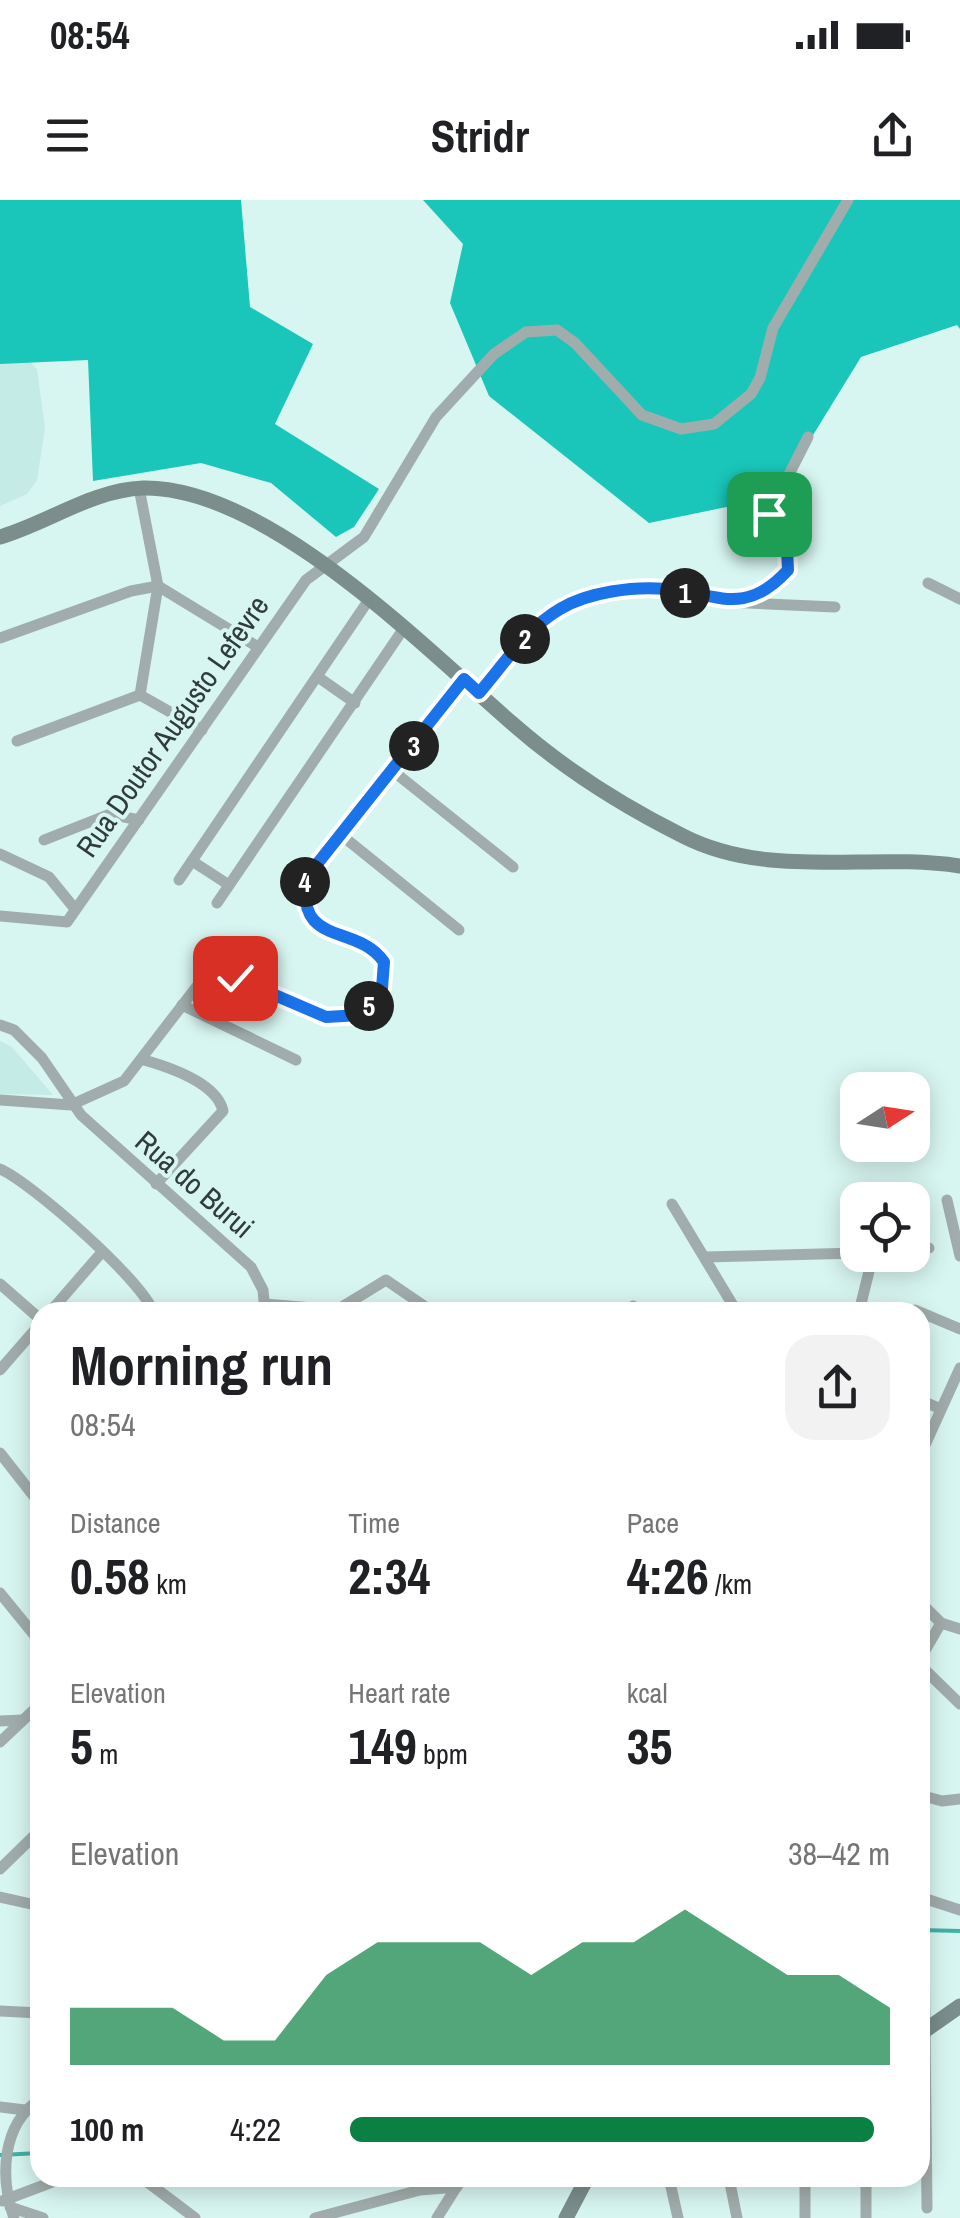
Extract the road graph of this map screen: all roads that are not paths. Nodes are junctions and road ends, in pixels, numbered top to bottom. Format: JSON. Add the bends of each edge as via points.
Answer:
{"nodes":[{"id":1,"x":848,"y":200,"type":"edge"},
{"id":2,"x":808,"y":437,"type":"dead end"},
{"id":3,"x":139,"y":488,"type":"junction"},
{"id":4,"x":0,"y":537,"type":"edge"},
{"id":5,"x":325,"y":564,"type":"junction"},
{"id":6,"x":928,"y":582,"type":"dead end"},
{"id":7,"x":158,"y":586,"type":"junction"},
{"id":8,"x":370,"y":598,"type":"junction"},
{"id":9,"x":960,"y":599,"type":"edge"},
{"id":10,"x":726,"y":602,"type":"junction"},
{"id":11,"x":835,"y":607,"type":"dead end"},
{"id":12,"x":404,"y":628,"type":"junction"},
{"id":13,"x":0,"y":638,"type":"edge"},
{"id":14,"x":258,"y":647,"type":"junction"},
{"id":15,"x":318,"y":678,"type":"junction"},
{"id":16,"x":464,"y":679,"type":"junction"},
{"id":17,"x":479,"y":693,"type":"junction"},
{"id":18,"x":140,"y":695,"type":"junction"},
{"id":19,"x":355,"y":703,"type":"junction"},
{"id":20,"x":202,"y":730,"type":"junction"},
{"id":21,"x":18,"y":741,"type":"dead end"},
{"id":22,"x":393,"y":771,"type":"junction"},
{"id":23,"x":140,"y":820,"type":"junction"},
{"id":24,"x":340,"y":834,"type":"junction"},
{"id":25,"x":44,"y":840,"type":"dead end"},
{"id":26,"x":0,"y":854,"type":"edge"},
{"id":27,"x":192,"y":861,"type":"junction"},
{"id":28,"x":960,"y":866,"type":"edge"},
{"id":29,"x":513,"y":867,"type":"dead end"},
{"id":30,"x":180,"y":880,"type":"dead end"},
{"id":31,"x":230,"y":885,"type":"junction"},
{"id":32,"x":217,"y":903,"type":"dead end"},
{"id":33,"x":75,"y":909,"type":"junction"},
{"id":34,"x":0,"y":916,"type":"edge"},
{"id":35,"x":459,"y":930,"type":"dead end"},
{"id":36,"x":182,"y":1005,"type":"junction"},
{"id":37,"x":0,"y":1024,"type":"edge"},
{"id":38,"x":144,"y":1060,"type":"junction"},
{"id":39,"x":296,"y":1060,"type":"dead end"},
{"id":40,"x":0,"y":1100,"type":"edge"},
{"id":41,"x":71,"y":1105,"type":"junction"},
{"id":42,"x":0,"y":1169,"type":"edge"},
{"id":43,"x":156,"y":1184,"type":"junction"},
{"id":44,"x":947,"y":1200,"type":"dead end"},
{"id":45,"x":672,"y":1204,"type":"dead end"},
{"id":46,"x":102,"y":1252,"type":"junction"},
{"id":47,"x":840,"y":1253,"type":"edge"},
{"id":48,"x":960,"y":1256,"type":"edge"},
{"id":49,"x":705,"y":1257,"type":"junction"},
{"id":50,"x":870,"y":1272,"type":"edge"},
{"id":51,"x":0,"y":1284,"type":"edge"},
{"id":52,"x":59,"y":1302,"type":"edge"},
{"id":53,"x":147,"y":1302,"type":"edge"},
{"id":54,"x":264,"y":1302,"type":"edge"},
{"id":55,"x":353,"y":1302,"type":"edge"},
{"id":56,"x":418,"y":1302,"type":"edge"},
{"id":57,"x":731,"y":1302,"type":"edge"},
{"id":58,"x":862,"y":1302,"type":"edge"},
{"id":59,"x":30,"y":1312,"type":"edge"},
{"id":60,"x":930,"y":1316,"type":"edge"},
{"id":61,"x":960,"y":1329,"type":"edge"},
{"id":62,"x":30,"y":1334,"type":"edge"},
{"id":63,"x":960,"y":1368,"type":"edge"},
{"id":64,"x":0,"y":1370,"type":"edge"},
{"id":65,"x":930,"y":1404,"type":"edge"},
{"id":66,"x":941,"y":1409,"type":"junction"},
{"id":67,"x":930,"y":1434,"type":"edge"},
{"id":68,"x":0,"y":1454,"type":"edge"},
{"id":69,"x":30,"y":1492,"type":"edge"},
{"id":70,"x":0,"y":1594,"type":"edge"},
{"id":71,"x":930,"y":1612,"type":"edge"},
{"id":72,"x":941,"y":1623,"type":"junction"},
{"id":73,"x":960,"y":1629,"type":"edge"},
{"id":74,"x":30,"y":1630,"type":"edge"},
{"id":75,"x":930,"y":1643,"type":"edge"},
{"id":76,"x":930,"y":1672,"type":"edge"},
{"id":77,"x":960,"y":1704,"type":"edge"},
{"id":78,"x":30,"y":1713,"type":"edge"},
{"id":79,"x":23,"y":1720,"type":"junction"},
{"id":80,"x":0,"y":1721,"type":"edge"},
{"id":81,"x":0,"y":1742,"type":"edge"},
{"id":82,"x":930,"y":1798,"type":"edge"},
{"id":83,"x":960,"y":1799,"type":"edge"},
{"id":84,"x":30,"y":1840,"type":"edge"},
{"id":85,"x":0,"y":1869,"type":"edge"},
{"id":86,"x":0,"y":1898,"type":"edge"},
{"id":87,"x":930,"y":1900,"type":"edge"},
{"id":88,"x":30,"y":1904,"type":"edge"},
{"id":89,"x":960,"y":1910,"type":"edge"},
{"id":90,"x":960,"y":2006,"type":"edge"},
{"id":91,"x":0,"y":2012,"type":"edge"},
{"id":92,"x":30,"y":2014,"type":"edge"},
{"id":93,"x":930,"y":2027,"type":"edge"},
{"id":94,"x":0,"y":2106,"type":"edge"},
{"id":95,"x":30,"y":2108,"type":"edge"},
{"id":96,"x":22,"y":2116,"type":"junction"},
{"id":97,"x":45,"y":2187,"type":"edge"},
{"id":98,"x":154,"y":2187,"type":"edge"},
{"id":99,"x":435,"y":2187,"type":"edge"},
{"id":100,"x":457,"y":2187,"type":"edge"},
{"id":101,"x":582,"y":2187,"type":"edge"},
{"id":102,"x":671,"y":2187,"type":"edge"},
{"id":103,"x":731,"y":2187,"type":"edge"},
{"id":104,"x":805,"y":2187,"type":"edge"},
{"id":105,"x":866,"y":2187,"type":"edge"},
{"id":106,"x":927,"y":2187,"type":"edge"},
{"id":107,"x":8,"y":2206,"type":"edge"},
{"id":108,"x":927,"y":2208,"type":"dead end"},
{"id":109,"x":43,"y":2218,"type":"edge"},
{"id":110,"x":195,"y":2218,"type":"edge"},
{"id":111,"x":315,"y":2218,"type":"edge"},
{"id":112,"x":437,"y":2218,"type":"edge"},
{"id":113,"x":566,"y":2218,"type":"edge"},
{"id":114,"x":678,"y":2218,"type":"edge"},
{"id":115,"x":737,"y":2218,"type":"edge"},
{"id":116,"x":805,"y":2218,"type":"edge"},
{"id":117,"x":866,"y":2218,"type":"edge"}],
"edges":[{"from":1,"to":5,"type":"street","name":"Rua Doutor Augusto Lefevre","via":[[772,328],[760,378],[732,413],[692,429],[656,423],[628,404],[557,330],[526,332],[494,354],[436,417],[364,537]]},
{"from":2,"to":10,"type":"street","via":[[769,514],[787,549],[788,570],[771,585]]},
{"from":3,"to":4,"type":"main road"},
{"from":3,"to":5,"type":"main road","via":[[201,495]]},
{"from":3,"to":7,"type":"street"},
{"from":5,"to":8,"type":"main road"},
{"from":5,"to":14,"type":"street","name":"Rua Doutor Augusto Lefevre"},
{"from":6,"to":9,"type":"street"},
{"from":7,"to":13,"type":"street"},
{"from":7,"to":14,"type":"street"},
{"from":7,"to":18,"type":"street"},
{"from":8,"to":12,"type":"main road"},
{"from":8,"to":15,"type":"street"},
{"from":10,"to":11,"type":"street"},
{"from":10,"to":17,"type":"street","via":[[652,588],[581,600],[537,626]]},
{"from":12,"to":16,"type":"main road"},
{"from":12,"to":19,"type":"street"},
{"from":14,"to":20,"type":"street","name":"Rua Doutor Augusto Lefevre"},
{"from":15,"to":19,"type":"street"},
{"from":15,"to":27,"type":"street"},
{"from":16,"to":17,"type":"main road"},
{"from":16,"to":22,"type":"street"},
{"from":17,"to":28,"type":"main road","via":[[561,762],[686,838],[766,859]]},
{"from":18,"to":20,"type":"street"},
{"from":18,"to":21,"type":"street"},
{"from":19,"to":31,"type":"street"},
{"from":20,"to":23,"type":"street","name":"Rua Doutor Augusto Lefevre"},
{"from":22,"to":24,"type":"street"},
{"from":22,"to":29,"type":"street"},
{"from":23,"to":25,"type":"street","via":[[110,814]]},
{"from":23,"to":33,"type":"street","name":"Rua Doutor Augusto Lefevre"},
{"from":24,"to":35,"type":"street"},
{"from":24,"to":36,"type":"street","via":[[306,878],[307,909],[317,925],[364,945],[384,962],[382,988],[360,1015],[326,1017],[212,968]]},
{"from":26,"to":33,"type":"street","via":[[49,877]]},
{"from":27,"to":30,"type":"street"},
{"from":27,"to":31,"type":"street"},
{"from":31,"to":32,"type":"street"},
{"from":33,"to":34,"type":"street","name":"Rua Doutor Augusto Lefevre","via":[[67,922]]},
{"from":36,"to":38,"type":"street"},
{"from":36,"to":39,"type":"street"},
{"from":37,"to":41,"type":"street","name":"Rua do Burui","via":[[42,1058]]},
{"from":38,"to":41,"type":"street","via":[[124,1081]]},
{"from":38,"to":43,"type":"street","via":[[216,1095],[223,1111]]},
{"from":40,"to":41,"type":"street"},
{"from":41,"to":43,"type":"street","name":"Rua do Burui"},
{"from":42,"to":46,"type":"street"},
{"from":43,"to":54,"type":"street","name":"Rua do Burui","via":[[251,1267]]},
{"from":44,"to":48,"type":"street"},
{"from":45,"to":49,"type":"street"},
{"from":46,"to":52,"type":"street"},
{"from":46,"to":53,"type":"street"},
{"from":47,"to":49,"type":"street"},
{"from":49,"to":57,"type":"street"},
{"from":50,"to":58,"type":"street"},
{"from":51,"to":59,"type":"street"},
{"from":55,"to":56,"type":"street","via":[[386,1280]]},
{"from":60,"to":61,"type":"street"},
{"from":62,"to":64,"type":"street"},
{"from":63,"to":66,"type":"street"},
{"from":65,"to":66,"type":"street"},
{"from":66,"to":67,"type":"street"},
{"from":68,"to":69,"type":"street"},
{"from":70,"to":74,"type":"street"},
{"from":71,"to":72,"type":"street"},
{"from":72,"to":73,"type":"street"},
{"from":72,"to":75,"type":"street"},
{"from":76,"to":77,"type":"street"},
{"from":78,"to":79,"type":"street"},
{"from":79,"to":80,"type":"street"},
{"from":79,"to":81,"type":"street"},
{"from":82,"to":83,"type":"street"},
{"from":84,"to":85,"type":"street"},
{"from":86,"to":88,"type":"street"},
{"from":87,"to":89,"type":"street"},
{"from":90,"to":93,"type":"main road"},
{"from":91,"to":92,"type":"street"},
{"from":94,"to":96,"type":"street"},
{"from":95,"to":96,"type":"street"},
{"from":96,"to":107,"type":"street","via":[[4,2162]]},
{"from":97,"to":107,"type":"street"},
{"from":98,"to":110,"type":"street"},
{"from":99,"to":111,"type":"street"},
{"from":100,"to":112,"type":"street"},
{"from":101,"to":113,"type":"main road"},
{"from":102,"to":114,"type":"street"},
{"from":103,"to":115,"type":"street"},
{"from":104,"to":116,"type":"street"},
{"from":105,"to":117,"type":"street"},
{"from":106,"to":108,"type":"street"},
{"from":107,"to":109,"type":"street"}]}
